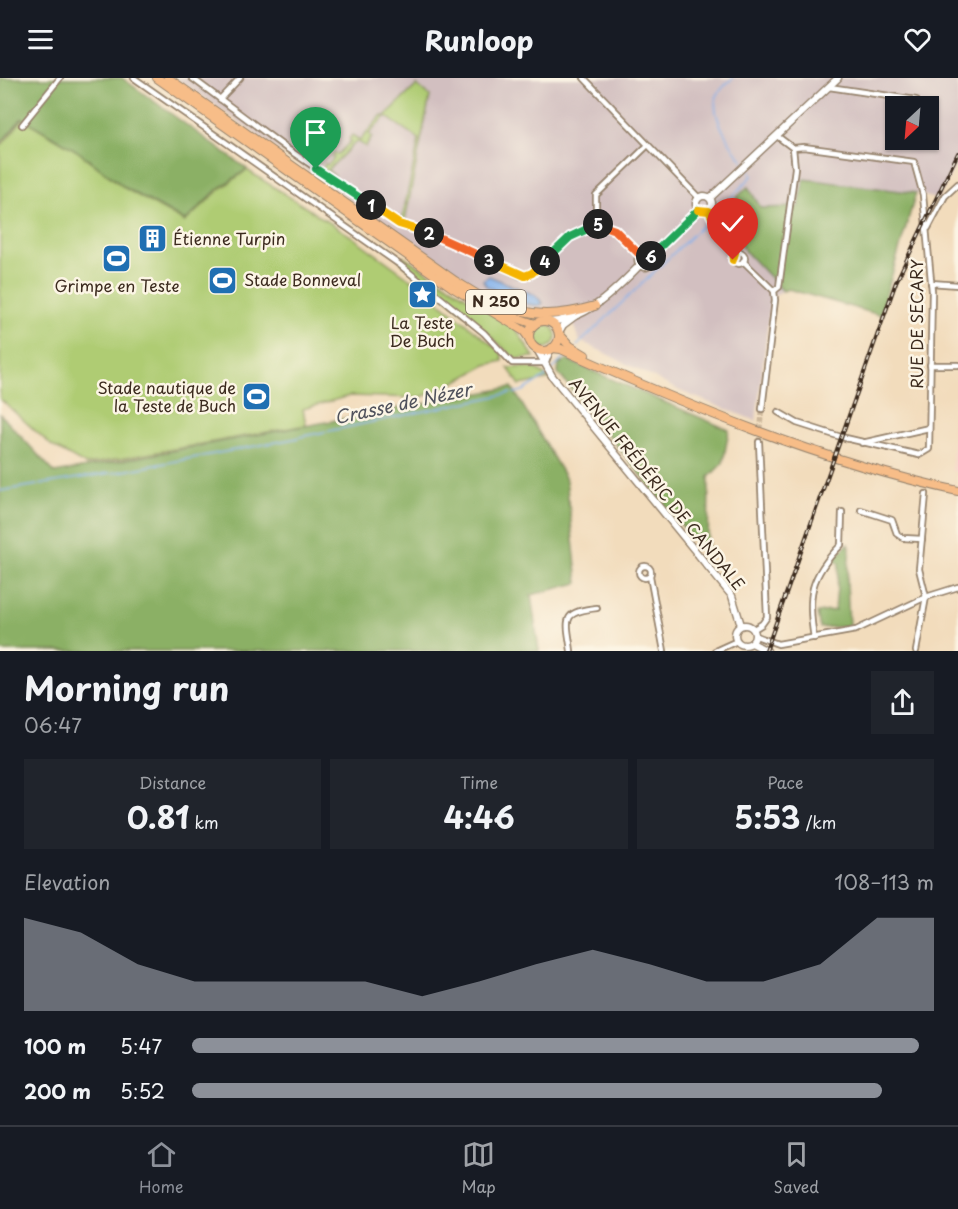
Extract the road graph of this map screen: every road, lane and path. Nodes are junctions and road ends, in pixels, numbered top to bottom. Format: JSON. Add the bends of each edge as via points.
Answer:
{"nodes":[{"id":1,"x":60,"y":78,"type":"edge"},
{"id":2,"x":134,"y":78,"type":"edge"},
{"id":3,"x":157,"y":78,"type":"edge"},
{"id":4,"x":168,"y":78,"type":"edge"},
{"id":5,"x":192,"y":78,"type":"edge"},
{"id":6,"x":240,"y":78,"type":"edge"},
{"id":7,"x":584,"y":78,"type":"edge"},
{"id":8,"x":838,"y":78,"type":"edge"},
{"id":9,"x":829,"y":87,"type":"junction"},
{"id":10,"x":889,"y":96,"type":"edge"},
{"id":11,"x":220,"y":99,"type":"junction"},
{"id":12,"x":22,"y":125,"type":"dead end"},
{"id":13,"x":777,"y":136,"type":"junction"},
{"id":14,"x":648,"y":145,"type":"junction"},
{"id":15,"x":793,"y":148,"type":"junction"},
{"id":16,"x":958,"y":184,"type":"edge"},
{"id":17,"x":699,"y":198,"type":"junction"},
{"id":18,"x":710,"y":198,"type":"junction"},
{"id":19,"x":698,"y":209,"type":"junction"},
{"id":20,"x":711,"y":215,"type":"junction"},
{"id":21,"x":596,"y":224,"type":"junction"},
{"id":22,"x":927,"y":230,"type":"junction"},
{"id":23,"x":408,"y":248,"type":"junction"},
{"id":24,"x":640,"y":255,"type":"junction"},
{"id":25,"x":650,"y":256,"type":"junction"},
{"id":26,"x":640,"y":265,"type":"junction"},
{"id":27,"x":931,"y":283,"type":"junction"},
{"id":28,"x":958,"y":285,"type":"edge"},
{"id":29,"x":774,"y":291,"type":"junction"},
{"id":30,"x":596,"y":306,"type":"junction"},
{"id":31,"x":578,"y":315,"type":"junction"},
{"id":32,"x":548,"y":322,"type":"junction"},
{"id":33,"x":535,"y":324,"type":"junction"},
{"id":34,"x":559,"y":333,"type":"junction"},
{"id":35,"x":529,"y":338,"type":"junction"},
{"id":36,"x":537,"y":349,"type":"junction"},
{"id":37,"x":551,"y":349,"type":"junction"},
{"id":38,"x":545,"y":363,"type":"junction"},
{"id":39,"x":930,"y":365,"type":"junction"},
{"id":40,"x":958,"y":365,"type":"edge"},
{"id":41,"x":626,"y":377,"type":"junction"},
{"id":42,"x":762,"y":409,"type":"tunnel mouth"},
{"id":43,"x":778,"y":412,"type":"dead end"},
{"id":44,"x":930,"y":428,"type":"junction"},
{"id":45,"x":759,"y":442,"type":"tunnel mouth"},
{"id":46,"x":862,"y":443,"type":"junction"},
{"id":47,"x":958,"y":491,"type":"edge"},
{"id":48,"x":926,"y":494,"type":"dead end"},
{"id":49,"x":861,"y":510,"type":"dead end"},
{"id":50,"x":842,"y":512,"type":"dead end"},
{"id":51,"x":922,"y":538,"type":"junction"},
{"id":52,"x":650,"y":576,"type":"dead end"},
{"id":53,"x":958,"y":587,"type":"edge"},
{"id":54,"x":926,"y":597,"type":"junction"},
{"id":55,"x":597,"y":608,"type":"dead end"},
{"id":56,"x":741,"y":626,"type":"junction"},
{"id":57,"x":754,"y":629,"type":"junction"},
{"id":58,"x":756,"y":636,"type":"junction"},
{"id":59,"x":814,"y":638,"type":"junction"},
{"id":60,"x":737,"y":641,"type":"junction"},
{"id":61,"x":752,"y":643,"type":"junction"},
{"id":62,"x":570,"y":651,"type":"edge"},
{"id":63,"x":664,"y":651,"type":"edge"},
{"id":64,"x":715,"y":651,"type":"edge"},
{"id":65,"x":767,"y":651,"type":"edge"},
{"id":66,"x":916,"y":651,"type":"edge"}],
"edges":[{"from":1,"to":12,"type":"street"},
{"from":2,"to":38,"type":"street","via":[[400,265],[484,333],[512,363]]},
{"from":3,"to":35,"type":"main road","number":"N 250","via":[[452,286],[524,330]]},
{"from":4,"to":23,"type":"main road","number":"N 250"},
{"from":5,"to":11,"type":"street"},
{"from":6,"to":11,"type":"street"},
{"from":7,"to":14,"type":"street"},
{"from":8,"to":9,"type":"street"},
{"from":9,"to":10,"type":"street"},
{"from":9,"to":13,"type":"street"},
{"from":11,"to":21,"type":"street","via":[[399,224],[444,238],[520,276],[532,273],[570,237]]},
{"from":13,"to":15,"type":"street"},
{"from":13,"to":18,"type":"street"},
{"from":14,"to":17,"type":"street"},
{"from":14,"to":21,"type":"street","via":[[596,195]]},
{"from":15,"to":22,"type":"street","name":"RUE DE SECARY","via":[[914,162]]},
{"from":15,"to":29,"type":"street","via":[[795,168],[779,286]]},
{"from":16,"to":22,"type":"street","via":[[945,196]]},
{"from":17,"to":18,"type":"street"},
{"from":17,"to":19,"type":"street"},
{"from":18,"to":20,"type":"street"},
{"from":19,"to":20,"type":"street"},
{"from":19,"to":25,"type":"street"},
{"from":20,"to":29,"type":"street","via":[[735,253],[742,253],[743,261]]},
{"from":21,"to":24,"type":"street","via":[[615,230]]},
{"from":22,"to":27,"type":"street","name":"RUE DE SECARY"},
{"from":23,"to":30,"type":"main road","number":"N 250","via":[[475,290],[524,313],[553,316]]},
{"from":23,"to":33,"type":"main road","number":"N 250","via":[[490,303]]},
{"from":24,"to":25,"type":"street"},
{"from":24,"to":26,"type":"street"},
{"from":25,"to":26,"type":"street","via":[[652,263]]},
{"from":26,"to":30,"type":"street"},
{"from":27,"to":28,"type":"street"},
{"from":27,"to":39,"type":"street","name":"RUE DE SECARY"},
{"from":29,"to":42,"type":"street"},
{"from":30,"to":31,"type":"street"},
{"from":31,"to":32,"type":"street"},
{"from":31,"to":34,"type":"street","via":[[563,325]]},
{"from":32,"to":33,"type":"main road","number":"N 250"},
{"from":32,"to":34,"type":"main road","number":"N 250"},
{"from":33,"to":35,"type":"main road","number":"N 250"},
{"from":34,"to":37,"type":"main road","via":[[558,343]]},
{"from":34,"to":41,"type":"main road","number":"N 250","via":[[570,346]]},
{"from":35,"to":36,"type":"main road","number":"N 250"},
{"from":36,"to":37,"type":"main road","number":"N 250"},
{"from":36,"to":38,"type":"street","name":"AVENUE FRÉDÉRIC DE CANDALE"},
{"from":37,"to":38,"type":"street"},
{"from":37,"to":41,"type":"main road","number":"N 250","via":[[561,349]]},
{"from":38,"to":56,"type":"street","name":"AVENUE FRÉDÉRIC DE CANDALE","via":[[732,596]]},
{"from":39,"to":40,"type":"street"},
{"from":39,"to":44,"type":"street","name":"RUE DE SECARY"},
{"from":41,"to":47,"type":"main road","number":"N 250","via":[[791,444]]},
{"from":43,"to":46,"type":"street","name":"RUE DE SECARY","via":[[797,423]]},
{"from":44,"to":46,"type":"street"},
{"from":44,"to":46,"type":"street","name":"RUE DE SECARY","via":[[929,449],[919,455]]},
{"from":45,"to":57,"type":"street","via":[[767,616]]},
{"from":48,"to":51,"type":"street"},
{"from":49,"to":51,"type":"street","via":[[892,520],[897,534],[903,538]]},
{"from":50,"to":59,"type":"street","via":[[841,545],[822,564],[808,605]]},
{"from":51,"to":54,"type":"street","via":[[919,569]]},
{"from":52,"to":63,"type":"street"},
{"from":53,"to":54,"type":"street"},
{"from":54,"to":59,"type":"street","via":[[856,630]]},
{"from":54,"to":66,"type":"street"},
{"from":55,"to":62,"type":"street","via":[[568,617]]},
{"from":56,"to":57,"type":"street"},
{"from":56,"to":60,"type":"street","via":[[735,632]]},
{"from":57,"to":58,"type":"street"},
{"from":58,"to":59,"type":"street","via":[[778,644]]},
{"from":58,"to":61,"type":"street"},
{"from":60,"to":61,"type":"street"},
{"from":60,"to":64,"type":"street"},
{"from":61,"to":65,"type":"street"}]}
